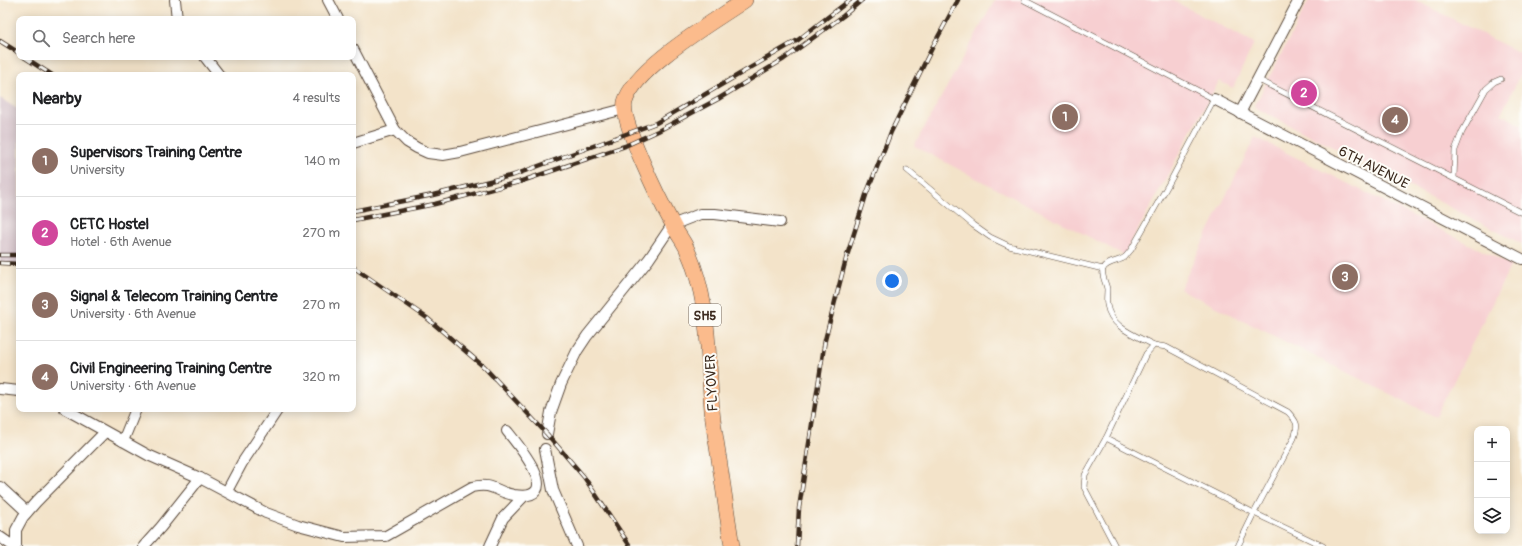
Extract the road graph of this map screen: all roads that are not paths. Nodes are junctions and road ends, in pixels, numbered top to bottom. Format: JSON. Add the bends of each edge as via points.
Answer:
{"nodes":[{"id":1,"x":175,"y":0,"type":"edge"},
{"id":2,"x":328,"y":0,"type":"edge"},
{"id":3,"x":745,"y":0,"type":"edge"},
{"id":4,"x":1024,"y":0,"type":"edge"},
{"id":5,"x":1299,"y":0,"type":"edge"},
{"id":6,"x":177,"y":16,"type":"edge"},
{"id":7,"x":336,"y":16,"type":"edge"},
{"id":8,"x":356,"y":54,"type":"edge"},
{"id":9,"x":206,"y":60,"type":"edge"},
{"id":10,"x":216,"y":72,"type":"edge"},
{"id":11,"x":1258,"y":79,"type":"junction"},
{"id":12,"x":1501,"y":79,"type":"dead end"},
{"id":13,"x":1214,"y":99,"type":"junction"},
{"id":14,"x":624,"y":109,"type":"junction"},
{"id":15,"x":1240,"y":113,"type":"junction"},
{"id":16,"x":395,"y":130,"type":"junction"},
{"id":17,"x":356,"y":142,"type":"edge"},
{"id":18,"x":907,"y":170,"type":"dead end"},
{"id":19,"x":1454,"y":178,"type":"junction"},
{"id":20,"x":1522,"y":213,"type":"edge"},
{"id":21,"x":780,"y":222,"type":"dead end"},
{"id":22,"x":672,"y":225,"type":"junction"},
{"id":23,"x":1522,"y":259,"type":"edge"},
{"id":24,"x":1103,"y":269,"type":"junction"},
{"id":25,"x":1154,"y":345,"type":"junction"},
{"id":26,"x":0,"y":388,"type":"edge"},
{"id":27,"x":16,"y":391,"type":"edge"},
{"id":28,"x":70,"y":412,"type":"edge"},
{"id":29,"x":135,"y":412,"type":"edge"},
{"id":30,"x":276,"y":412,"type":"edge"},
{"id":31,"x":507,"y":430,"type":"dead end"},
{"id":32,"x":105,"y":432,"type":"junction"},
{"id":33,"x":547,"y":434,"type":"dead end"},
{"id":34,"x":1106,"y":438,"type":"junction"},
{"id":35,"x":123,"y":441,"type":"junction"},
{"id":36,"x":545,"y":449,"type":"dead end"},
{"id":37,"x":200,"y":478,"type":"junction"},
{"id":38,"x":0,"y":487,"type":"edge"},
{"id":39,"x":227,"y":491,"type":"junction"},
{"id":40,"x":524,"y":496,"type":"junction"},
{"id":41,"x":27,"y":512,"type":"junction"},
{"id":42,"x":1254,"y":513,"type":"junction"},
{"id":43,"x":386,"y":536,"type":"junction"},
{"id":44,"x":0,"y":537,"type":"edge"},
{"id":45,"x":13,"y":546,"type":"edge"},
{"id":46,"x":16,"y":546,"type":"edge"},
{"id":47,"x":144,"y":546,"type":"edge"},
{"id":48,"x":380,"y":546,"type":"edge"},
{"id":49,"x":490,"y":546,"type":"edge"},
{"id":50,"x":577,"y":546,"type":"edge"},
{"id":51,"x":732,"y":546,"type":"edge"},
{"id":52,"x":1115,"y":546,"type":"edge"},
{"id":53,"x":1238,"y":546,"type":"edge"},
{"id":54,"x":1323,"y":546,"type":"edge"}],
"edges":[{"from":1,"to":6,"type":"street"},
{"from":2,"to":7,"type":"street"},
{"from":3,"to":14,"type":"main road","via":[[657,62],[633,87]]},
{"from":4,"to":13,"type":"lane"},
{"from":5,"to":11,"type":"street"},
{"from":8,"to":16,"type":"street"},
{"from":9,"to":10,"type":"street"},
{"from":11,"to":15,"type":"street"},
{"from":11,"to":19,"type":"lane"},
{"from":12,"to":19,"type":"lane","via":[[1486,89],[1462,132],[1455,150]]},
{"from":13,"to":15,"type":"street","name":"6TH AVENUE"},
{"from":13,"to":24,"type":"lane","via":[[1131,250],[1124,258]]},
{"from":14,"to":16,"type":"street","via":[[443,155],[417,148]]},
{"from":14,"to":22,"type":"main road","number":"SH5","via":[[639,154]]},
{"from":15,"to":23,"type":"street","name":"6TH AVENUE"},
{"from":16,"to":17,"type":"street"},
{"from":18,"to":24,"type":"lane","via":[[973,225],[996,240],[1010,246]]},
{"from":19,"to":20,"type":"lane"},
{"from":21,"to":22,"type":"street","via":[[700,214]]},
{"from":22,"to":33,"type":"street","via":[[649,259],[577,351],[561,384],[551,412]]},
{"from":22,"to":51,"type":"main road","name":"FLYOVER","number":"SH5","via":[[686,246],[698,277],[705,306],[712,411]]},
{"from":24,"to":25,"type":"lane","via":[[1108,313],[1119,326]]},
{"from":25,"to":34,"type":"lane","via":[[1146,354]]},
{"from":25,"to":42,"type":"lane","via":[[1166,347],[1288,412],[1296,421],[1298,428],[1294,438]]},
{"from":26,"to":27,"type":"street"},
{"from":28,"to":32,"type":"street"},
{"from":29,"to":35,"type":"street"},
{"from":30,"to":39,"type":"street","via":[[242,463]]},
{"from":31,"to":40,"type":"street","via":[[528,458],[537,478],[538,487]]},
{"from":32,"to":35,"type":"street"},
{"from":32,"to":41,"type":"street"},
{"from":34,"to":42,"type":"lane"},
{"from":34,"to":52,"type":"lane","via":[[1085,475],[1084,487]]},
{"from":35,"to":37,"type":"street"},
{"from":36,"to":50,"type":"street","via":[[553,490]]},
{"from":37,"to":39,"type":"street"},
{"from":37,"to":47,"type":"street"},
{"from":38,"to":41,"type":"street"},
{"from":39,"to":43,"type":"street","via":[[266,514],[298,525],[344,536]]},
{"from":40,"to":43,"type":"street","via":[[491,486],[472,487]]},
{"from":40,"to":49,"type":"street","via":[[503,518]]},
{"from":41,"to":46,"type":"street","via":[[16,530]]},
{"from":42,"to":53,"type":"lane"},
{"from":42,"to":54,"type":"lane"},
{"from":43,"to":48,"type":"street"},
{"from":44,"to":45,"type":"street"}]}
